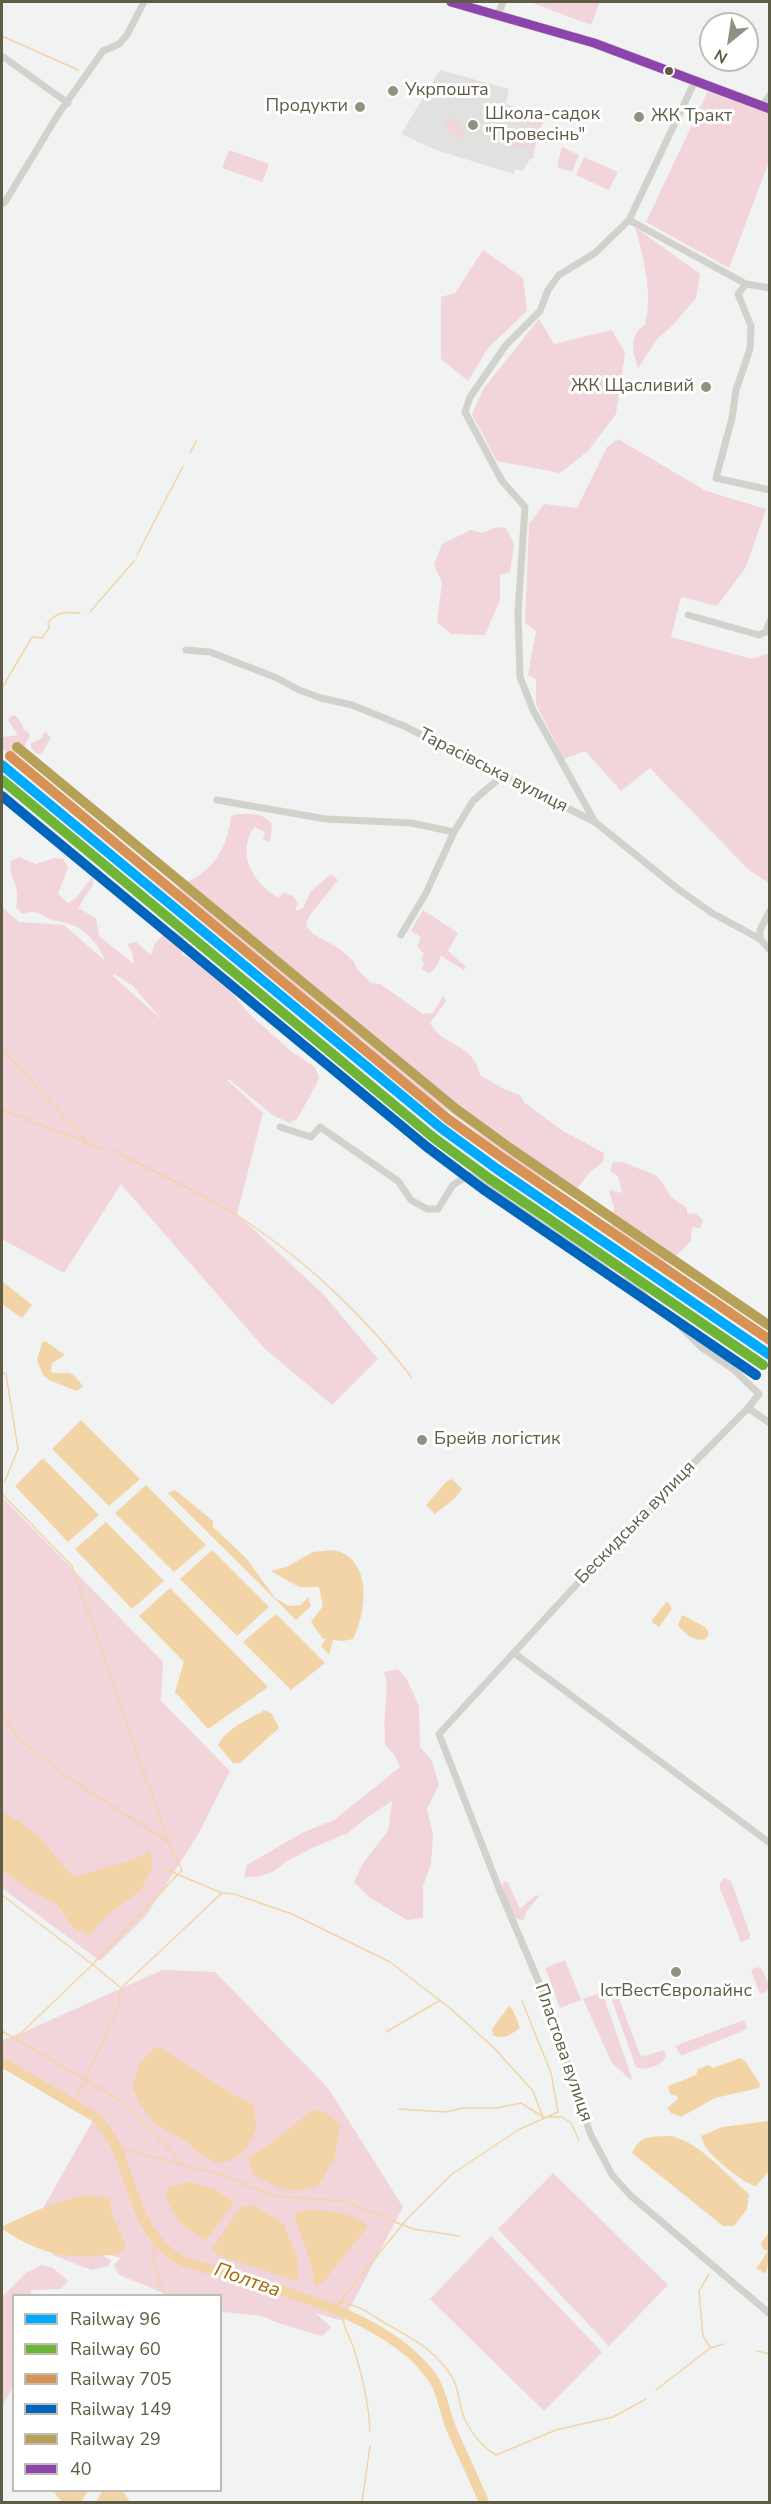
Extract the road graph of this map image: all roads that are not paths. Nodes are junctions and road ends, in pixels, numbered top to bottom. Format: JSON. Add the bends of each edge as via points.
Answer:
{"nodes":[{"id":1,"x":144,"y":2,"type":"edge"},
{"id":2,"x":451,"y":2,"type":"edge"},
{"id":3,"x":503,"y":2,"type":"edge"},
{"id":4,"x":498,"y":15,"type":"junction"},
{"id":5,"x":2,"y":56,"type":"edge"},
{"id":6,"x":694,"y":81,"type":"junction"},
{"id":7,"x":770,"y":95,"type":"edge"},
{"id":8,"x":68,"y":103,"type":"junction"},
{"id":9,"x":766,"y":108,"type":"edge"},
{"id":10,"x":2,"y":204,"type":"edge"},
{"id":11,"x":628,"y":220,"type":"junction"},
{"id":12,"x":746,"y":284,"type":"junction"},
{"id":13,"x":770,"y":288,"type":"edge"},
{"id":14,"x":770,"y":490,"type":"edge"},
{"id":15,"x":688,"y":615,"type":"dead end"},
{"id":16,"x":770,"y":621,"type":"edge"},
{"id":17,"x":186,"y":650,"type":"dead end"},
{"id":18,"x":503,"y":775,"type":"junction"},
{"id":19,"x":217,"y":800,"type":"dead end"},
{"id":20,"x":595,"y":822,"type":"junction"},
{"id":21,"x":454,"y":832,"type":"junction"},
{"id":22,"x":770,"y":911,"type":"edge"},
{"id":23,"x":400,"y":936,"type":"dead end"},
{"id":24,"x":760,"y":939,"type":"junction"},
{"id":25,"x":770,"y":950,"type":"edge"},
{"id":26,"x":280,"y":1126,"type":"dead end"},
{"id":27,"x":748,"y":1408,"type":"junction"},
{"id":28,"x":770,"y":1423,"type":"edge"},
{"id":29,"x":514,"y":1653,"type":"junction"},
{"id":30,"x":439,"y":1734,"type":"joint"},
{"id":31,"x":770,"y":1843,"type":"edge"},
{"id":32,"x":770,"y":2314,"type":"edge"}],
"edges":[{"from":1,"to":8,"type":"street","via":[[119,44],[103,51]]},
{"from":2,"to":4,"type":"main road"},
{"from":3,"to":4,"type":"street"},
{"from":4,"to":6,"type":"main road","via":[[594,43]]},
{"from":5,"to":8,"type":"street"},
{"from":6,"to":9,"type":"main road"},
{"from":6,"to":11,"type":"street"},
{"from":7,"to":9,"type":"street"},
{"from":8,"to":10,"type":"street"},
{"from":11,"to":12,"type":"street"},
{"from":11,"to":20,"type":"street","via":[[595,253],[559,274],[540,311],[507,345],[470,397],[465,412],[502,481],[525,507],[518,613],[520,677],[533,710]]},
{"from":12,"to":13,"type":"street"},
{"from":12,"to":14,"type":"street","via":[[738,294],[750,326],[750,350],[736,390],[716,478]]},
{"from":15,"to":16,"type":"street","via":[[759,635],[766,632]]},
{"from":17,"to":18,"type":"street","name":"Тарасівська вулиця","via":[[210,652],[310,694],[375,714]]},
{"from":18,"to":20,"type":"street","name":"Тарасівська вулиця"},
{"from":18,"to":21,"type":"street","via":[[473,801]]},
{"from":19,"to":21,"type":"street","via":[[326,819],[411,823]]},
{"from":20,"to":24,"type":"street","name":"Тарасівська вулиця","via":[[703,907]]},
{"from":21,"to":23,"type":"street","via":[[426,893]]},
{"from":22,"to":24,"type":"street","via":[[760,930]]},
{"from":24,"to":25,"type":"street","name":"Тарасівська вулиця"},
{"from":26,"to":27,"type":"street","name":"Бескидська вулиця","via":[[311,1137],[320,1127],[398,1181],[411,1200],[427,1209],[438,1209],[453,1185],[469,1175],[486,1184],[541,1225],[624,1273],[651,1303],[759,1394]]},
{"from":27,"to":28,"type":"street"},
{"from":27,"to":29,"type":"street","name":"Бескидська вулиця"},
{"from":29,"to":30,"type":"street","name":"Бескидська вулиця"},
{"from":29,"to":31,"type":"street"},
{"from":30,"to":32,"type":"street","name":"Пластова вулиця","via":[[550,2008],[590,2133],[612,2175],[630,2195]]}]}
